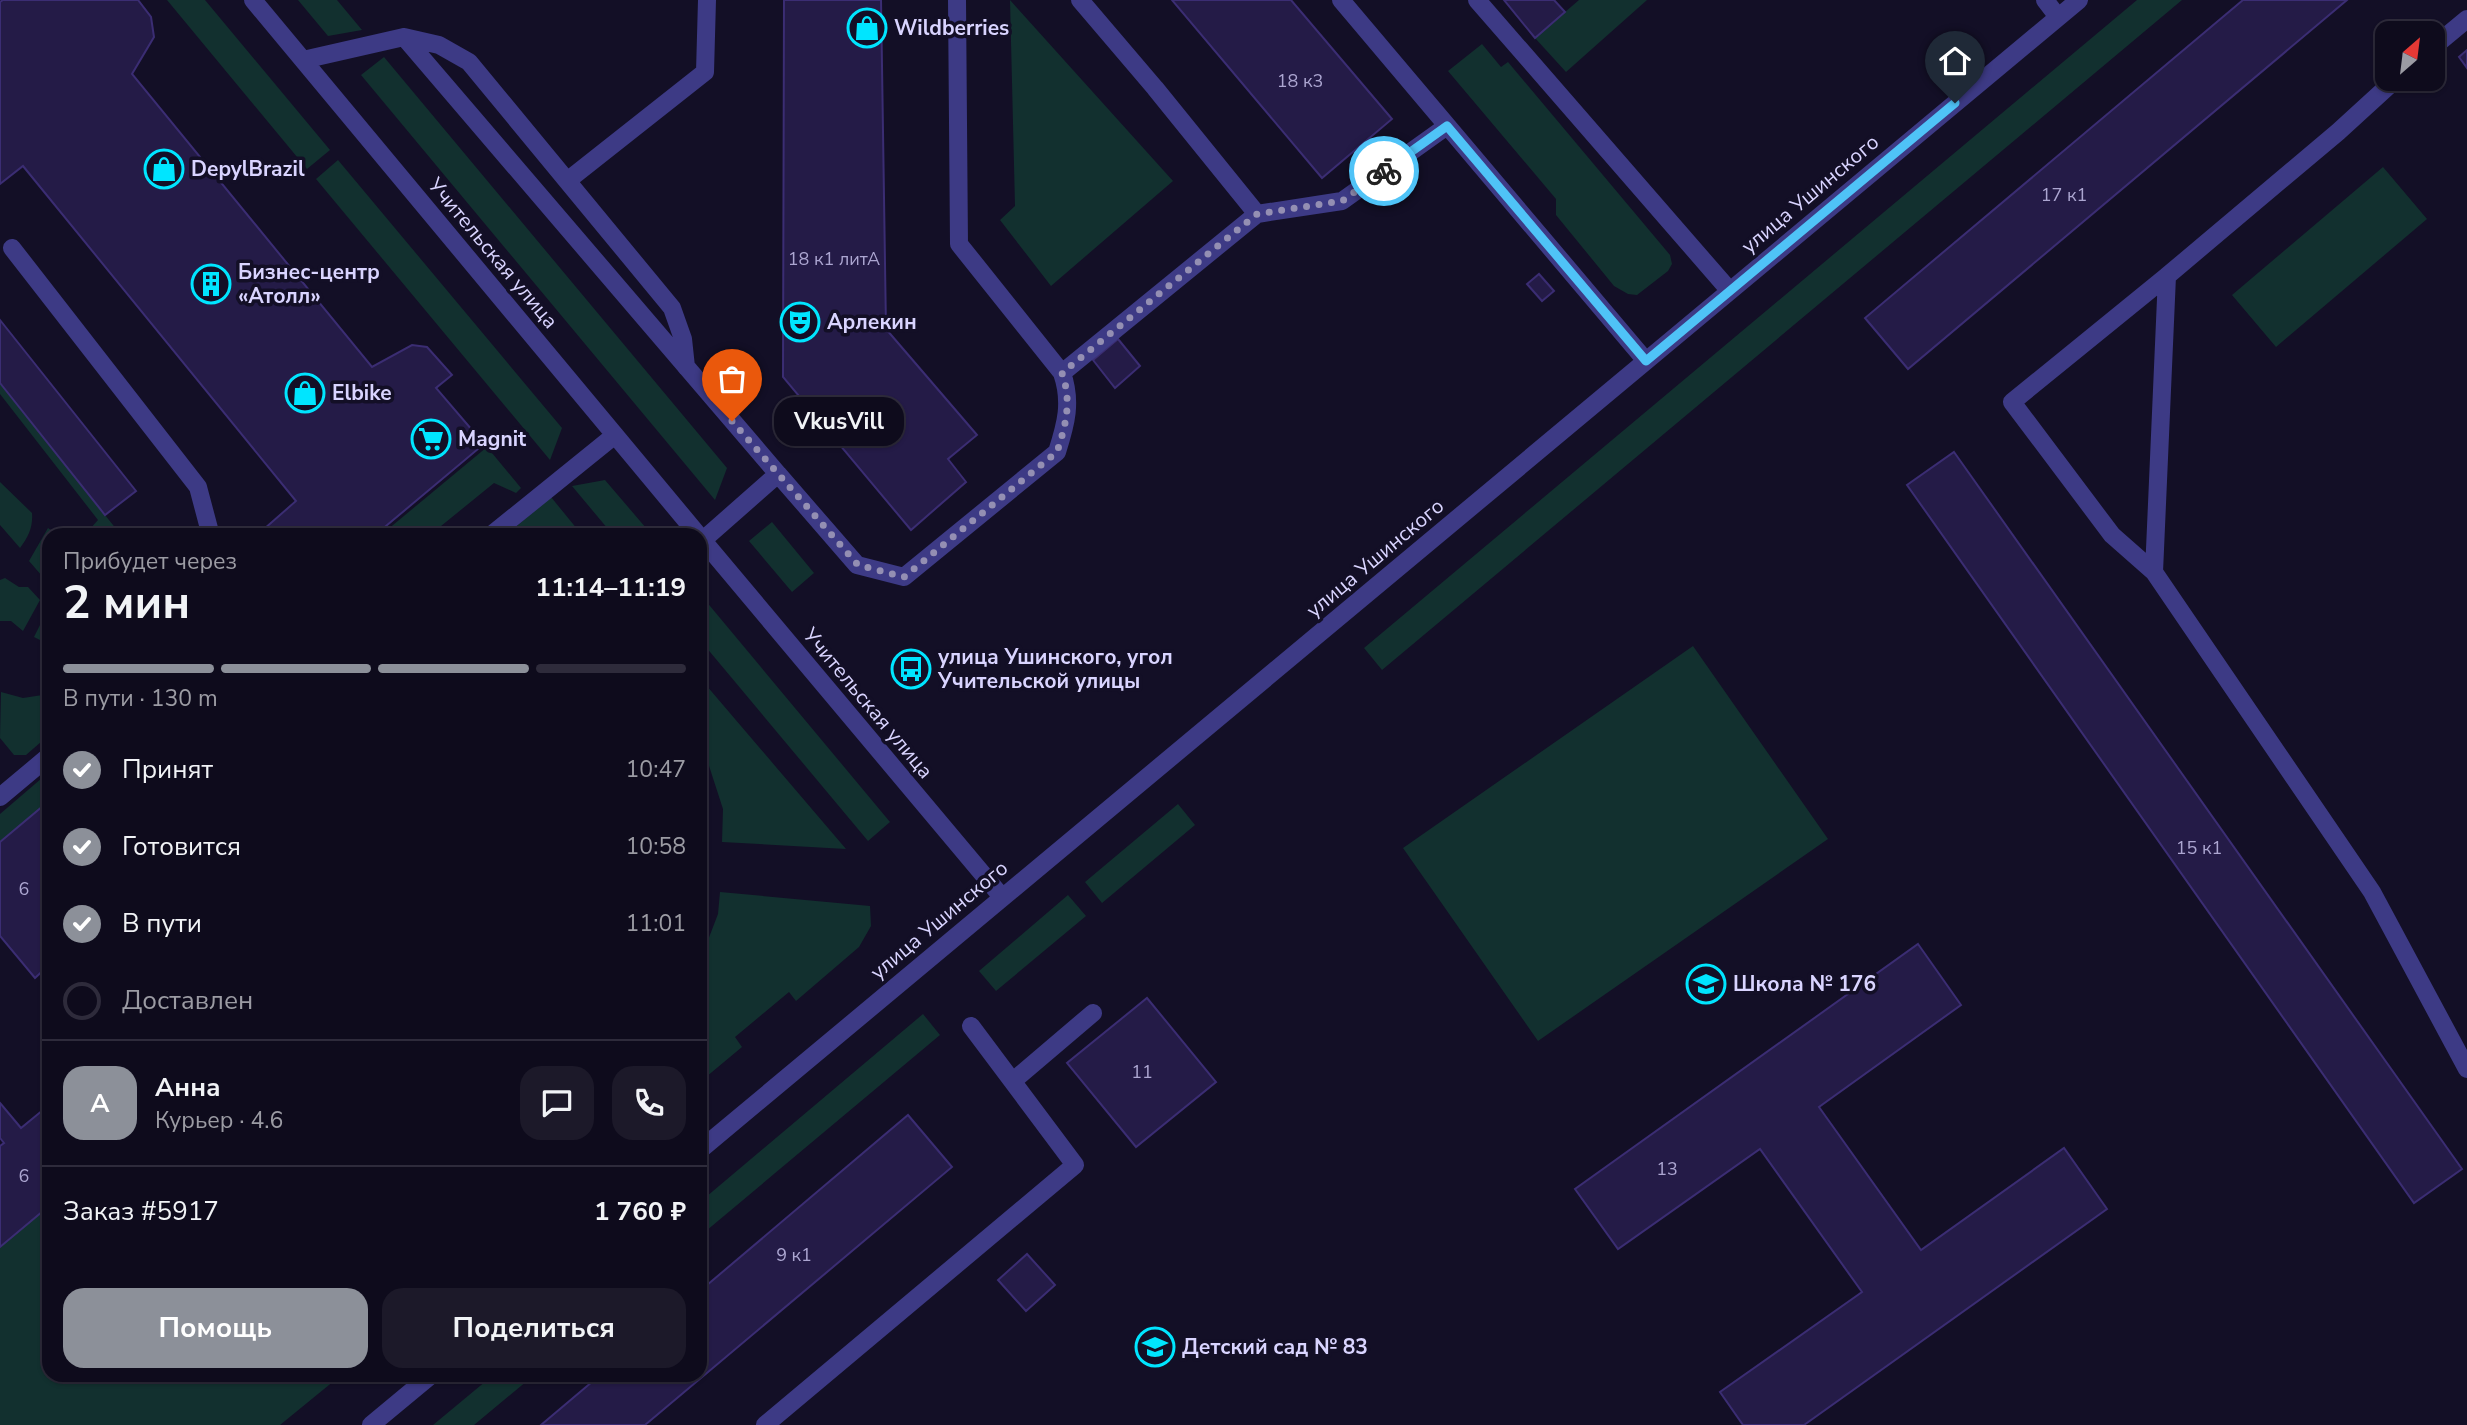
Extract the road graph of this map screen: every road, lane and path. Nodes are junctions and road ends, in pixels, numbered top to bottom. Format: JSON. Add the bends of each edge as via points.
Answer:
{"nodes":[{"id":1,"x":253,"y":0,"type":"edge"},
{"id":2,"x":707,"y":0,"type":"edge"},
{"id":3,"x":957,"y":0,"type":"edge"},
{"id":4,"x":1080,"y":0,"type":"edge"},
{"id":5,"x":1341,"y":0,"type":"edge"},
{"id":6,"x":1477,"y":0,"type":"edge"},
{"id":7,"x":2045,"y":0,"type":"edge"},
{"id":8,"x":2079,"y":0,"type":"edge"},
{"id":9,"x":2058,"y":17,"type":"junction"},
{"id":10,"x":2467,"y":19,"type":"edge"},
{"id":11,"x":404,"y":37,"type":"junction"},
{"id":12,"x":2445,"y":37,"type":"edge"},
{"id":13,"x":303,"y":60,"type":"junction"},
{"id":14,"x":2383,"y":91,"type":"edge"},
{"id":15,"x":1447,"y":126,"type":"junction"},
{"id":16,"x":556,"y":191,"type":"junction"},
{"id":17,"x":1257,"y":214,"type":"junction"},
{"id":18,"x":12,"y":248,"type":"dead end"},
{"id":19,"x":2167,"y":276,"type":"junction"},
{"id":20,"x":1730,"y":291,"type":"junction"},
{"id":21,"x":1646,"y":361,"type":"junction"},
{"id":22,"x":686,"y":367,"type":"junction"},
{"id":23,"x":1062,"y":373,"type":"junction"},
{"id":24,"x":615,"y":435,"type":"junction"},
{"id":25,"x":778,"y":474,"type":"junction"},
{"id":26,"x":209,"y":528,"type":"edge"},
{"id":27,"x":500,"y":528,"type":"edge"},
{"id":28,"x":693,"y":528,"type":"edge"},
{"id":29,"x":707,"y":532,"type":"edge"},
{"id":30,"x":707,"y":544,"type":"edge"},
{"id":31,"x":2154,"y":572,"type":"junction"},
{"id":32,"x":42,"y":762,"type":"edge"},
{"id":33,"x":0,"y":797,"type":"edge"},
{"id":34,"x":1002,"y":897,"type":"junction"},
{"id":35,"x":1093,"y":1013,"type":"dead end"},
{"id":36,"x":971,"y":1026,"type":"dead end"},
{"id":37,"x":2467,"y":1069,"type":"edge"},
{"id":38,"x":1013,"y":1082,"type":"junction"},
{"id":39,"x":707,"y":1144,"type":"edge"},
{"id":40,"x":423,"y":1382,"type":"edge"},
{"id":41,"x":371,"y":1425,"type":"edge"},
{"id":42,"x":765,"y":1425,"type":"edge"}],
"edges":[{"from":1,"to":13,"type":"street","name":"Учительская улица"},
{"from":2,"to":16,"type":"street","via":[[705,72]]},
{"from":3,"to":23,"type":"street","via":[[959,244]]},
{"from":4,"to":17,"type":"street"},
{"from":5,"to":15,"type":"street"},
{"from":6,"to":20,"type":"street"},
{"from":7,"to":9,"type":"street"},
{"from":8,"to":9,"type":"street","name":"улица Ушинского"},
{"from":9,"to":20,"type":"street","name":"улица Ушинского"},
{"from":10,"to":12,"type":"street"},
{"from":11,"to":13,"type":"street"},
{"from":11,"to":16,"type":"street"},
{"from":11,"to":16,"type":"street","via":[[439,45],[469,62]]},
{"from":13,"to":24,"type":"street","name":"Учительская улица"},
{"from":14,"to":19,"type":"street"},
{"from":15,"to":17,"type":"street","via":[[1342,201]]},
{"from":15,"to":21,"type":"street"},
{"from":16,"to":22,"type":"street"},
{"from":16,"to":22,"type":"street","via":[[672,308],[683,339]]},
{"from":17,"to":23,"type":"street"},
{"from":18,"to":26,"type":"street","via":[[198,487]]},
{"from":19,"to":31,"type":"street"},
{"from":19,"to":31,"type":"street","via":[[2012,402],[2112,535]]},
{"from":20,"to":21,"type":"street","name":"улица Ушинского"},
{"from":21,"to":34,"type":"street","name":"улица Ушинского"},
{"from":22,"to":25,"type":"street"},
{"from":23,"to":25,"type":"street","via":[[1068,405],[1057,452],[904,577],[858,565]]},
{"from":24,"to":27,"type":"street"},
{"from":24,"to":28,"type":"street","name":"Учительская улица"},
{"from":25,"to":29,"type":"street"},
{"from":30,"to":34,"type":"street","name":"Учительская улица"},
{"from":31,"to":37,"type":"street","via":[[2372,892]]},
{"from":32,"to":33,"type":"street"},
{"from":34,"to":39,"type":"street","name":"улица Ушинского"},
{"from":35,"to":38,"type":"street"},
{"from":36,"to":38,"type":"street"},
{"from":38,"to":42,"type":"street","via":[[1075,1165]]},
{"from":40,"to":41,"type":"street"}]}
